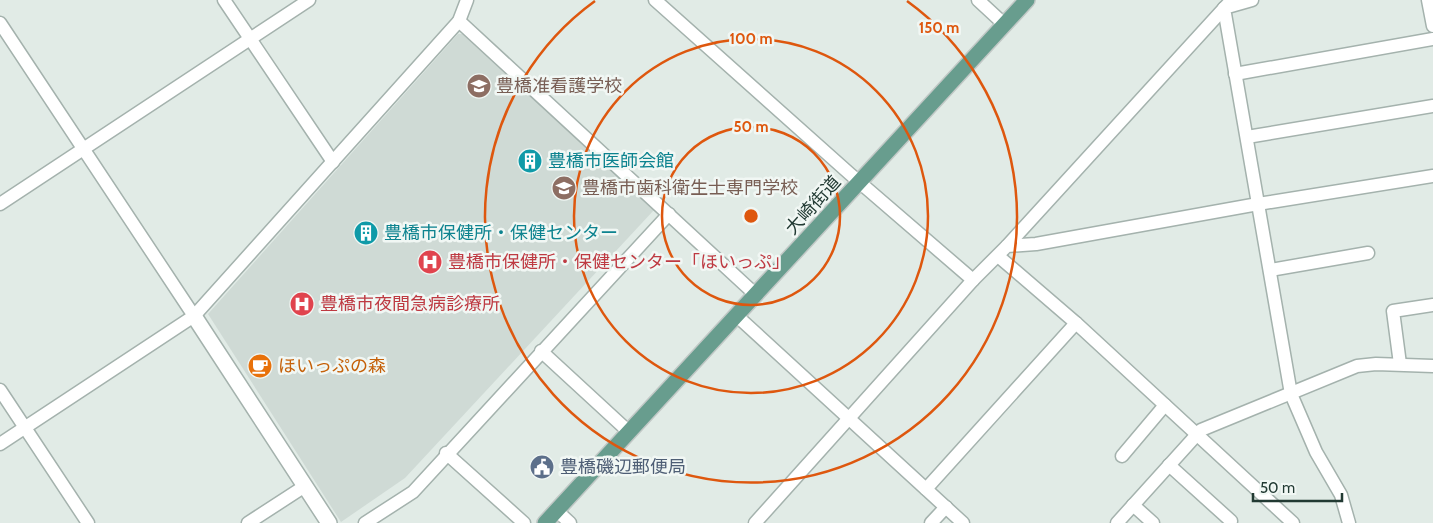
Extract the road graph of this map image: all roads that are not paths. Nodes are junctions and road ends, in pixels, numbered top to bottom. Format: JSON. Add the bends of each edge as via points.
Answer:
{"nodes":[{"id":1,"x":224,"y":0,"type":"edge"},
{"id":2,"x":310,"y":0,"type":"edge"},
{"id":3,"x":467,"y":0,"type":"edge"},
{"id":4,"x":655,"y":0,"type":"edge"},
{"id":5,"x":978,"y":0,"type":"edge"},
{"id":6,"x":1026,"y":0,"type":"edge"},
{"id":7,"x":1252,"y":0,"type":"edge"},
{"id":8,"x":1428,"y":0,"type":"edge"},
{"id":9,"x":1224,"y":3,"type":"edge"},
{"id":10,"x":459,"y":21,"type":"junction"},
{"id":11,"x":0,"y":22,"type":"edge"},
{"id":12,"x":1005,"y":25,"type":"junction"},
{"id":13,"x":1433,"y":26,"type":"edge"},
{"id":14,"x":250,"y":39,"type":"junction"},
{"id":15,"x":1433,"y":39,"type":"edge"},
{"id":16,"x":1236,"y":74,"type":"junction"},
{"id":17,"x":1433,"y":106,"type":"edge"},
{"id":18,"x":1246,"y":138,"type":"junction"},
{"id":19,"x":83,"y":149,"type":"junction"},
{"id":20,"x":333,"y":162,"type":"junction"},
{"id":21,"x":1433,"y":176,"type":"edge"},
{"id":22,"x":860,"y":182,"type":"junction"},
{"id":23,"x":0,"y":204,"type":"edge"},
{"id":24,"x":1258,"y":204,"type":"junction"},
{"id":25,"x":669,"y":214,"type":"junction"},
{"id":26,"x":1007,"y":246,"type":"junction"},
{"id":27,"x":1368,"y":253,"type":"dead end"},
{"id":28,"x":998,"y":256,"type":"junction"},
{"id":29,"x":1270,"y":270,"type":"junction"},
{"id":30,"x":973,"y":280,"type":"junction"},
{"id":31,"x":756,"y":295,"type":"junction"},
{"id":32,"x":1433,"y":306,"type":"edge"},
{"id":33,"x":194,"y":316,"type":"junction"},
{"id":34,"x":737,"y":316,"type":"junction"},
{"id":35,"x":1076,"y":323,"type":"junction"},
{"id":36,"x":541,"y":352,"type":"junction"},
{"id":37,"x":1400,"y":364,"type":"junction"},
{"id":38,"x":1433,"y":366,"type":"edge"},
{"id":39,"x":0,"y":390,"type":"edge"},
{"id":40,"x":1292,"y":394,"type":"junction"},
{"id":41,"x":1165,"y":405,"type":"junction"},
{"id":42,"x":850,"y":420,"type":"junction"},
{"id":43,"x":25,"y":428,"type":"junction"},
{"id":44,"x":628,"y":432,"type":"junction"},
{"id":45,"x":1197,"y":434,"type":"junction"},
{"id":46,"x":0,"y":444,"type":"edge"},
{"id":47,"x":446,"y":453,"type":"junction"},
{"id":48,"x":1122,"y":456,"type":"dead end"},
{"id":49,"x":1169,"y":466,"type":"junction"},
{"id":50,"x":306,"y":486,"type":"junction"},
{"id":51,"x":926,"y":490,"type":"junction"},
{"id":52,"x":1134,"y":505,"type":"junction"},
{"id":53,"x":946,"y":507,"type":"junction"},
{"id":54,"x":556,"y":510,"type":"junction"},
{"id":55,"x":1231,"y":521,"type":"dead end"},
{"id":56,"x":88,"y":523,"type":"edge"},
{"id":57,"x":248,"y":523,"type":"edge"},
{"id":58,"x":329,"y":523,"type":"edge"},
{"id":59,"x":365,"y":523,"type":"edge"},
{"id":60,"x":524,"y":523,"type":"edge"},
{"id":61,"x":544,"y":523,"type":"edge"},
{"id":62,"x":570,"y":523,"type":"edge"},
{"id":63,"x":755,"y":523,"type":"edge"},
{"id":64,"x":932,"y":523,"type":"edge"},
{"id":65,"x":963,"y":523,"type":"edge"},
{"id":66,"x":1117,"y":523,"type":"edge"},
{"id":67,"x":1153,"y":523,"type":"edge"},
{"id":68,"x":1293,"y":523,"type":"edge"},
{"id":69,"x":1349,"y":523,"type":"edge"}],
"edges":[{"from":1,"to":14,"type":"street"},
{"from":2,"to":14,"type":"street"},
{"from":3,"to":10,"type":"street"},
{"from":4,"to":22,"type":"street"},
{"from":5,"to":12,"type":"street"},
{"from":6,"to":12,"type":"main road","name":"大崎街道"},
{"from":7,"to":9,"type":"street"},
{"from":8,"to":13,"type":"street"},
{"from":9,"to":16,"type":"street"},
{"from":9,"to":26,"type":"street"},
{"from":10,"to":20,"type":"street"},
{"from":10,"to":25,"type":"street"},
{"from":11,"to":19,"type":"street"},
{"from":12,"to":22,"type":"main road","name":"大崎街道"},
{"from":14,"to":19,"type":"street"},
{"from":14,"to":20,"type":"street"},
{"from":15,"to":16,"type":"street"},
{"from":16,"to":18,"type":"street"},
{"from":17,"to":18,"type":"street"},
{"from":18,"to":24,"type":"street"},
{"from":19,"to":23,"type":"street"},
{"from":19,"to":33,"type":"street"},
{"from":20,"to":33,"type":"street"},
{"from":21,"to":24,"type":"street"},
{"from":22,"to":30,"type":"street"},
{"from":22,"to":31,"type":"main road","name":"大崎街道"},
{"from":24,"to":26,"type":"street","via":[[1036,244]]},
{"from":24,"to":29,"type":"street"},
{"from":25,"to":31,"type":"street"},
{"from":25,"to":36,"type":"street"},
{"from":26,"to":28,"type":"street"},
{"from":27,"to":29,"type":"street"},
{"from":28,"to":30,"type":"street"},
{"from":28,"to":35,"type":"street"},
{"from":29,"to":40,"type":"street"},
{"from":30,"to":42,"type":"street"},
{"from":31,"to":34,"type":"main road","name":"大崎街道"},
{"from":32,"to":37,"type":"street","via":[[1393,311]]},
{"from":33,"to":43,"type":"street"},
{"from":33,"to":50,"type":"street"},
{"from":34,"to":42,"type":"street"},
{"from":34,"to":44,"type":"main road","name":"大崎街道"},
{"from":35,"to":41,"type":"street"},
{"from":35,"to":51,"type":"street"},
{"from":36,"to":44,"type":"street"},
{"from":36,"to":47,"type":"street"},
{"from":37,"to":38,"type":"street"},
{"from":37,"to":40,"type":"street","via":[[1357,366]]},
{"from":39,"to":43,"type":"street"},
{"from":40,"to":45,"type":"street"},
{"from":40,"to":69,"type":"street","via":[[1316,452],[1341,494]]},
{"from":41,"to":45,"type":"street"},
{"from":41,"to":48,"type":"street"},
{"from":42,"to":51,"type":"street"},
{"from":42,"to":63,"type":"street"},
{"from":43,"to":46,"type":"street"},
{"from":43,"to":56,"type":"street"},
{"from":44,"to":54,"type":"main road","name":"大崎街道"},
{"from":45,"to":49,"type":"street"},
{"from":45,"to":68,"type":"street"},
{"from":47,"to":59,"type":"street","via":[[413,492]]},
{"from":47,"to":60,"type":"street"},
{"from":49,"to":52,"type":"street"},
{"from":49,"to":55,"type":"street"},
{"from":50,"to":57,"type":"street"},
{"from":50,"to":58,"type":"street"},
{"from":51,"to":53,"type":"street"},
{"from":52,"to":66,"type":"street"},
{"from":52,"to":67,"type":"street"},
{"from":53,"to":64,"type":"street"},
{"from":53,"to":65,"type":"street"},
{"from":54,"to":61,"type":"main road","name":"大崎街道"},
{"from":54,"to":62,"type":"street"}]}
